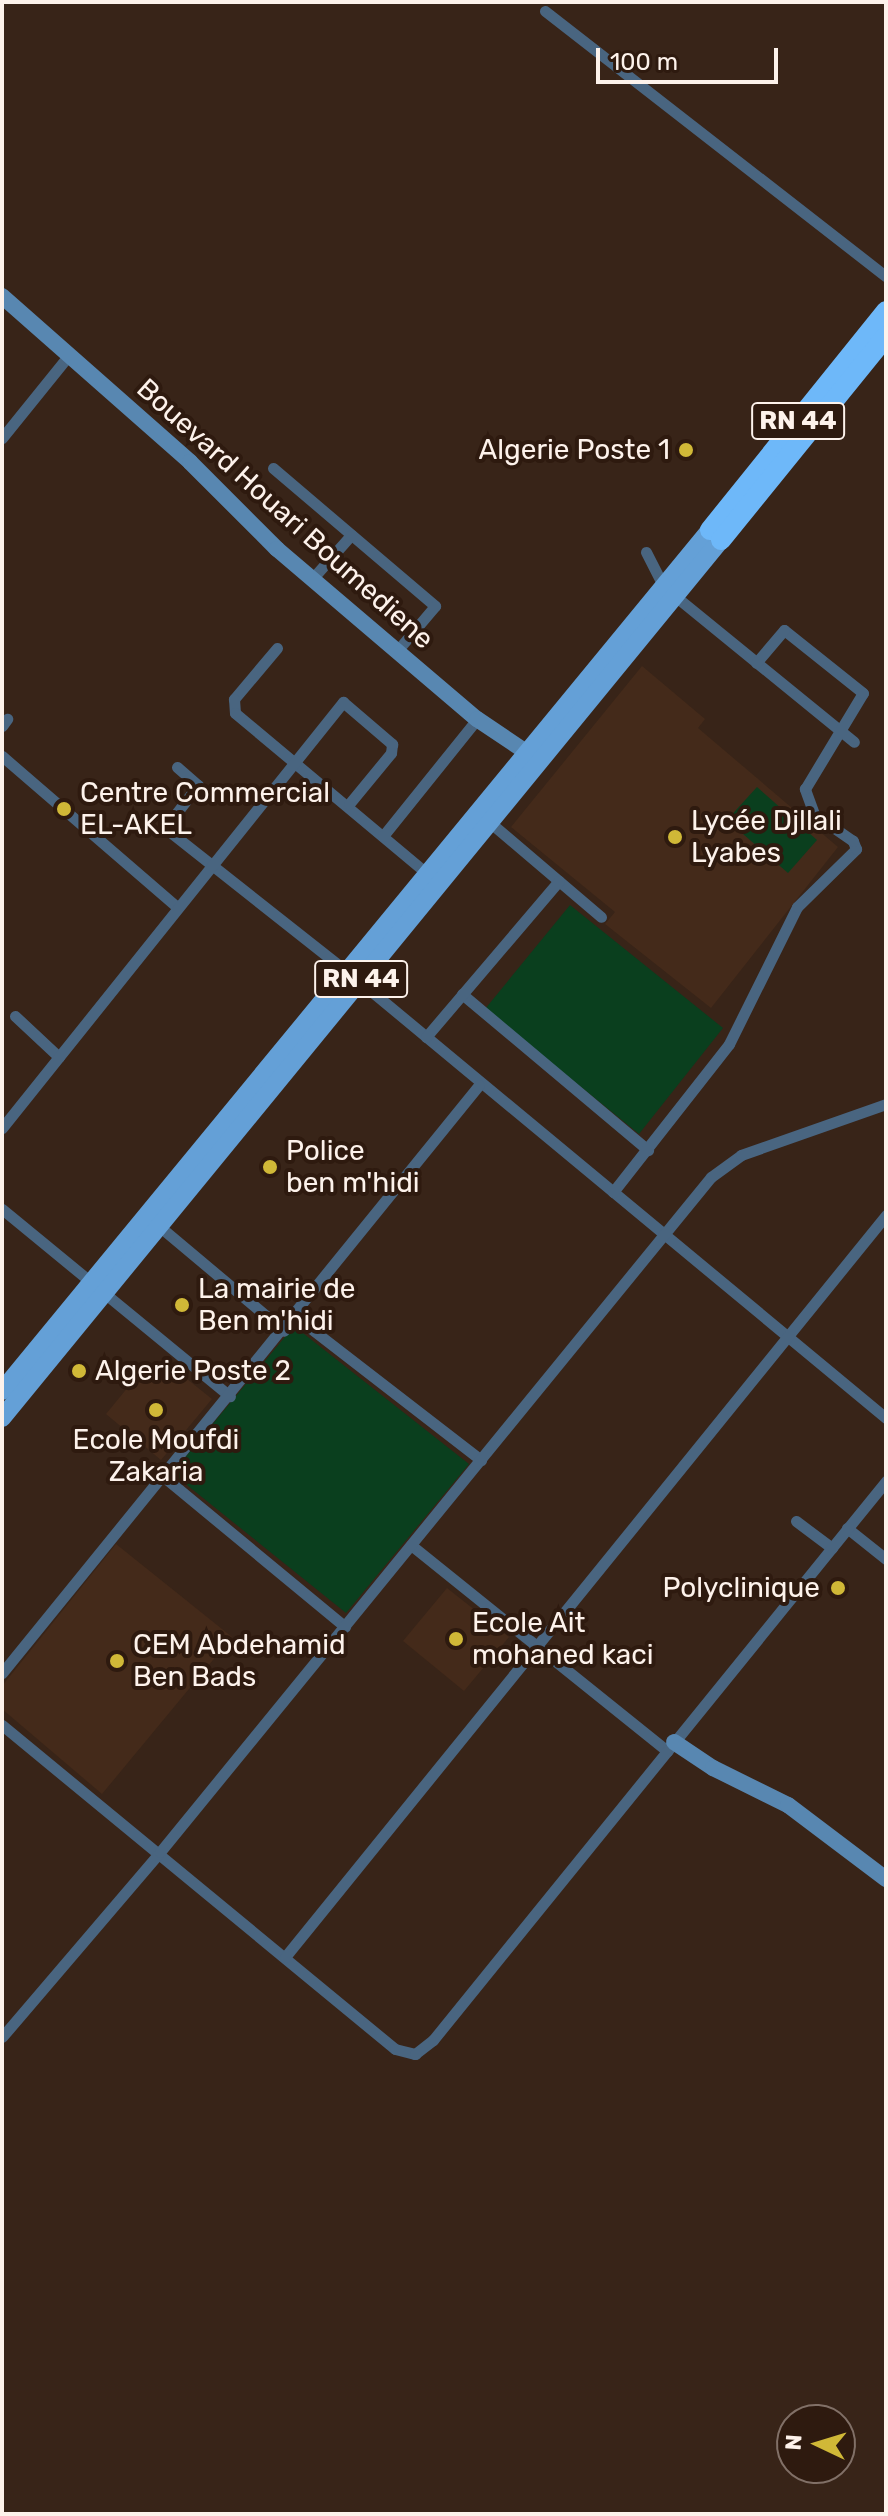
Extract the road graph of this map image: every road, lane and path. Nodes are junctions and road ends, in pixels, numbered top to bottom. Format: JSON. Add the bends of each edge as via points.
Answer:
{"nodes":[{"id":1,"x":545,"y":11,"type":"dead end"},
{"id":2,"x":886,"y":276,"type":"edge"},
{"id":3,"x":2,"y":296,"type":"edge"},
{"id":4,"x":886,"y":311,"type":"edge"},
{"id":5,"x":886,"y":336,"type":"edge"},
{"id":6,"x":69,"y":355,"type":"junction"},
{"id":7,"x":2,"y":438,"type":"edge"},
{"id":8,"x":273,"y":468,"type":"dead end"},
{"id":9,"x":351,"y":535,"type":"junction"},
{"id":10,"x":716,"y":535,"type":"junction"},
{"id":11,"x":646,"y":552,"type":"dead end"},
{"id":12,"x":312,"y":579,"type":"junction"},
{"id":13,"x":670,"y":592,"type":"junction"},
{"id":14,"x":277,"y":648,"type":"dead end"},
{"id":15,"x":397,"y":651,"type":"junction"},
{"id":16,"x":756,"y":663,"type":"junction"},
{"id":17,"x":477,"y":719,"type":"junction"},
{"id":18,"x":837,"y":731,"type":"junction"},
{"id":19,"x":854,"y":742,"type":"dead end"},
{"id":20,"x":2,"y":756,"type":"edge"},
{"id":21,"x":534,"y":758,"type":"junction"},
{"id":22,"x":291,"y":763,"type":"junction"},
{"id":23,"x":177,"y":767,"type":"dead end"},
{"id":24,"x":349,"y":804,"type":"junction"},
{"id":25,"x":485,"y":818,"type":"junction"},
{"id":26,"x":383,"y":836,"type":"junction"},
{"id":27,"x":210,"y":865,"type":"junction"},
{"id":28,"x":434,"y":880,"type":"junction"},
{"id":29,"x":559,"y":881,"type":"junction"},
{"id":30,"x":177,"y":907,"type":"junction"},
{"id":31,"x":601,"y":917,"type":"dead end"},
{"id":32,"x":354,"y":977,"type":"junction"},
{"id":33,"x":462,"y":994,"type":"junction"},
{"id":34,"x":15,"y":1016,"type":"dead end"},
{"id":35,"x":426,"y":1037,"type":"junction"},
{"id":36,"x":59,"y":1057,"type":"junction"},
{"id":37,"x":479,"y":1085,"type":"junction"},
{"id":38,"x":886,"y":1104,"type":"edge"},
{"id":39,"x":2,"y":1128,"type":"edge"},
{"id":40,"x":648,"y":1150,"type":"junction"},
{"id":41,"x":613,"y":1192,"type":"junction"},
{"id":42,"x":2,"y":1209,"type":"edge"},
{"id":43,"x":886,"y":1215,"type":"edge"},
{"id":44,"x":159,"y":1226,"type":"junction"},
{"id":45,"x":665,"y":1235,"type":"junction"},
{"id":46,"x":97,"y":1289,"type":"junction"},
{"id":47,"x":296,"y":1317,"type":"junction"},
{"id":48,"x":284,"y":1331,"type":"junction"},
{"id":49,"x":789,"y":1338,"type":"junction"},
{"id":50,"x":2,"y":1391,"type":"edge"},
{"id":51,"x":230,"y":1396,"type":"junction"},
{"id":52,"x":2,"y":1418,"type":"edge"},
{"id":53,"x":886,"y":1418,"type":"edge"},
{"id":54,"x":481,"y":1460,"type":"junction"},
{"id":55,"x":164,"y":1477,"type":"junction"},
{"id":56,"x":886,"y":1481,"type":"edge"},
{"id":57,"x":796,"y":1521,"type":"dead end"},
{"id":58,"x":847,"y":1528,"type":"junction"},
{"id":59,"x":411,"y":1545,"type":"junction"},
{"id":60,"x":832,"y":1548,"type":"junction"},
{"id":61,"x":886,"y":1559,"type":"edge"},
{"id":62,"x":345,"y":1627,"type":"junction"},
{"id":63,"x":535,"y":1646,"type":"junction"},
{"id":64,"x":2,"y":1673,"type":"edge"},
{"id":65,"x":2,"y":1725,"type":"edge"},
{"id":66,"x":671,"y":1747,"type":"junction"},
{"id":67,"x":160,"y":1852,"type":"junction"},
{"id":68,"x":886,"y":1879,"type":"edge"},
{"id":69,"x":285,"y":1957,"type":"junction"},
{"id":70,"x":2,"y":2037,"type":"edge"}],
"edges":[{"from":1,"to":2,"type":"street"},
{"from":3,"to":6,"type":"street","name":"Bouevard Houari Boumediene"},
{"from":4,"to":10,"type":"highway","number":"RN 44"},
{"from":5,"to":10,"type":"highway","number":"RN 44"},
{"from":6,"to":7,"type":"street"},
{"from":6,"to":12,"type":"street","name":"Bouevard Houari Boumediene"},
{"from":8,"to":9,"type":"street"},
{"from":9,"to":12,"type":"street"},
{"from":9,"to":15,"type":"street","via":[[435,606]]},
{"from":10,"to":13,"type":"main road","number":"RN 44"},
{"from":11,"to":13,"type":"street"},
{"from":12,"to":15,"type":"street","name":"Bouevard Houari Boumediene"},
{"from":13,"to":16,"type":"street"},
{"from":13,"to":21,"type":"main road","number":"RN 44"},
{"from":14,"to":22,"type":"street","via":[[231,705]]},
{"from":15,"to":17,"type":"street","name":"Bouevard Houari Boumediene"},
{"from":16,"to":18,"type":"street"},
{"from":16,"to":18,"type":"street","via":[[784,630],[863,693]]},
{"from":17,"to":21,"type":"street","name":"Bouevard Houari Boumediene"},
{"from":17,"to":26,"type":"street"},
{"from":18,"to":19,"type":"street"},
{"from":18,"to":40,"type":"street","via":[[805,789],[805,799],[814,814],[853,841],[856,849],[797,907],[729,1044]]},
{"from":20,"to":30,"type":"street"},
{"from":21,"to":25,"type":"main road","number":"RN 44"},
{"from":22,"to":24,"type":"street"},
{"from":22,"to":24,"type":"street","via":[[343,702],[392,744],[391,753]]},
{"from":22,"to":27,"type":"street"},
{"from":23,"to":27,"type":"street","via":[[198,785],[165,828]]},
{"from":24,"to":26,"type":"street"},
{"from":25,"to":28,"type":"main road","number":"RN 44"},
{"from":25,"to":29,"type":"street"},
{"from":26,"to":28,"type":"street"},
{"from":27,"to":30,"type":"street"},
{"from":27,"to":32,"type":"street"},
{"from":28,"to":32,"type":"main road","number":"RN 44"},
{"from":29,"to":31,"type":"street"},
{"from":29,"to":33,"type":"street"},
{"from":30,"to":36,"type":"street"},
{"from":32,"to":35,"type":"street"},
{"from":32,"to":44,"type":"main road","number":"RN 44"},
{"from":32,"to":46,"type":"main road","number":"RN 44"},
{"from":33,"to":35,"type":"street"},
{"from":33,"to":40,"type":"street"},
{"from":34,"to":36,"type":"street"},
{"from":35,"to":37,"type":"street"},
{"from":36,"to":39,"type":"street"},
{"from":37,"to":41,"type":"street"},
{"from":37,"to":47,"type":"street"},
{"from":38,"to":45,"type":"street","via":[[870,1105],[850,1121],[741,1155],[711,1177]]},
{"from":40,"to":41,"type":"street"},
{"from":41,"to":45,"type":"street"},
{"from":42,"to":46,"type":"street"},
{"from":43,"to":49,"type":"street"},
{"from":44,"to":46,"type":"main road","number":"RN 44"},
{"from":44,"to":48,"type":"street"},
{"from":45,"to":49,"type":"street"},
{"from":45,"to":54,"type":"street"},
{"from":46,"to":50,"type":"main road","number":"RN 44"},
{"from":46,"to":51,"type":"street"},
{"from":46,"to":52,"type":"main road","number":"RN 44"},
{"from":47,"to":48,"type":"street"},
{"from":47,"to":54,"type":"street"},
{"from":48,"to":51,"type":"street"},
{"from":49,"to":53,"type":"street"},
{"from":49,"to":63,"type":"street"},
{"from":51,"to":55,"type":"street"},
{"from":54,"to":59,"type":"street"},
{"from":55,"to":62,"type":"street"},
{"from":55,"to":64,"type":"street"},
{"from":56,"to":58,"type":"street"},
{"from":57,"to":60,"type":"street"},
{"from":58,"to":60,"type":"street"},
{"from":58,"to":61,"type":"street"},
{"from":59,"to":62,"type":"street"},
{"from":59,"to":63,"type":"street"},
{"from":60,"to":66,"type":"street"},
{"from":62,"to":67,"type":"street"},
{"from":63,"to":66,"type":"street"},
{"from":63,"to":69,"type":"street"},
{"from":65,"to":67,"type":"street"},
{"from":66,"to":68,"type":"street","via":[[788,1805]]},
{"from":66,"to":69,"type":"street","via":[[423,2050],[407,2055],[395,2049]]},
{"from":67,"to":69,"type":"street"},
{"from":67,"to":70,"type":"street"}]}
